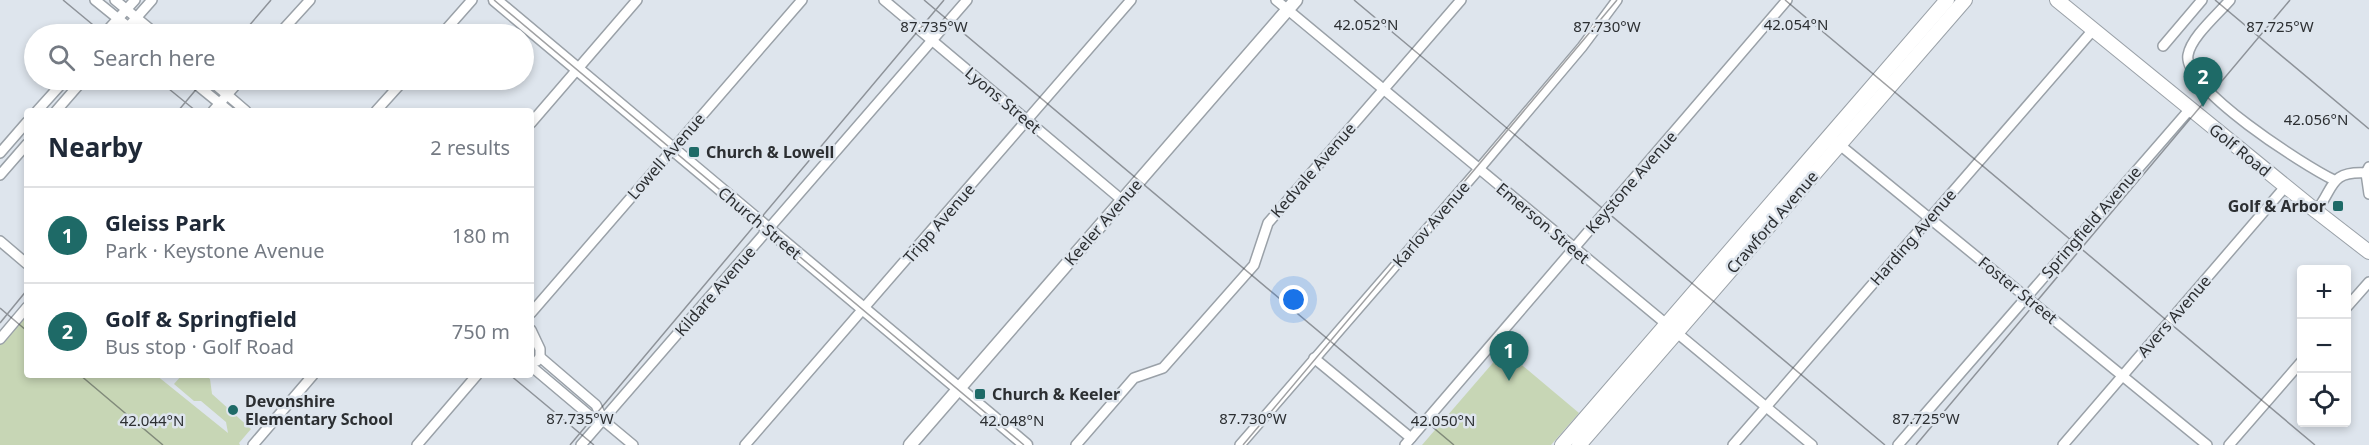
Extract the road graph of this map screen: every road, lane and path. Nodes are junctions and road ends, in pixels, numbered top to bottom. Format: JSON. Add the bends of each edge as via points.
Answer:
{"nodes":[{"id":1,"x":95,"y":0,"type":"edge"},
{"id":2,"x":115,"y":0,"type":"edge"},
{"id":3,"x":135,"y":0,"type":"edge"},
{"id":4,"x":152,"y":0,"type":"edge"},
{"id":5,"x":309,"y":0,"type":"edge"},
{"id":6,"x":472,"y":0,"type":"edge"},
{"id":7,"x":495,"y":0,"type":"edge"},
{"id":8,"x":637,"y":0,"type":"edge"},
{"id":9,"x":802,"y":0,"type":"edge"},
{"id":10,"x":884,"y":0,"type":"edge"},
{"id":11,"x":967,"y":0,"type":"edge"},
{"id":12,"x":1131,"y":0,"type":"edge"},
{"id":13,"x":1276,"y":0,"type":"edge"},
{"id":14,"x":1461,"y":0,"type":"edge"},
{"id":15,"x":1617,"y":0,"type":"edge"},
{"id":16,"x":1787,"y":0,"type":"edge"},
{"id":17,"x":1947,"y":0,"type":"edge"},
{"id":18,"x":1965,"y":0,"type":"edge"},
{"id":19,"x":2057,"y":0,"type":"edge"},
{"id":20,"x":2202,"y":0,"type":"edge"},
{"id":21,"x":2229,"y":0,"type":"edge"},
{"id":22,"x":1292,"y":5,"type":"edge"},
{"id":23,"x":126,"y":10,"type":"junction"},
{"id":24,"x":136,"y":18,"type":"junction"},
{"id":25,"x":118,"y":19,"type":"junction"},
{"id":26,"x":113,"y":24,"type":"edge"},
{"id":27,"x":121,"y":24,"type":"edge"},
{"id":28,"x":131,"y":24,"type":"edge"},
{"id":29,"x":144,"y":24,"type":"edge"},
{"id":30,"x":288,"y":24,"type":"edge"},
{"id":31,"x":451,"y":24,"type":"edge"},
{"id":32,"x":524,"y":24,"type":"edge"},
{"id":33,"x":2093,"y":30,"type":"junction"},
{"id":34,"x":534,"y":33,"type":"edge"},
{"id":35,"x":932,"y":40,"type":"junction"},
{"id":36,"x":2163,"y":46,"type":"dead end"},
{"id":37,"x":577,"y":69,"type":"junction"},
{"id":38,"x":1383,"y":89,"type":"junction"},
{"id":39,"x":56,"y":90,"type":"edge"},
{"id":40,"x":74,"y":90,"type":"edge"},
{"id":41,"x":200,"y":90,"type":"edge"},
{"id":42,"x":222,"y":90,"type":"edge"},
{"id":43,"x":231,"y":90,"type":"edge"},
{"id":44,"x":395,"y":90,"type":"edge"},
{"id":45,"x":227,"y":94,"type":"junction"},
{"id":46,"x":216,"y":107,"type":"edge"},
{"id":47,"x":40,"y":108,"type":"edge"},
{"id":48,"x":59,"y":108,"type":"edge"},
{"id":49,"x":243,"y":108,"type":"edge"},
{"id":50,"x":379,"y":108,"type":"edge"},
{"id":51,"x":2190,"y":108,"type":"junction"},
{"id":52,"x":534,"y":119,"type":"edge"},
{"id":53,"x":1027,"y":120,"type":"junction"},
{"id":54,"x":24,"y":126,"type":"edge"},
{"id":55,"x":1834,"y":140,"type":"junction"},
{"id":56,"x":24,"y":147,"type":"edge"},
{"id":57,"x":673,"y":149,"type":"junction"},
{"id":58,"x":0,"y":153,"type":"edge"},
{"id":59,"x":1479,"y":169,"type":"junction"},
{"id":60,"x":2367,"y":170,"type":"edge"},
{"id":61,"x":0,"y":175,"type":"edge"},
{"id":62,"x":2334,"y":180,"type":"junction"},
{"id":63,"x":2285,"y":187,"type":"junction"},
{"id":64,"x":2369,"y":194,"type":"edge"},
{"id":65,"x":1122,"y":200,"type":"junction"},
{"id":66,"x":2316,"y":212,"type":"junction"},
{"id":67,"x":1930,"y":218,"type":"junction"},
{"id":68,"x":768,"y":229,"type":"junction"},
{"id":69,"x":0,"y":241,"type":"edge"},
{"id":70,"x":1573,"y":249,"type":"junction"},
{"id":71,"x":2369,"y":252,"type":"edge"},
{"id":72,"x":24,"y":261,"type":"edge"},
{"id":73,"x":2369,"y":282,"type":"edge"},
{"id":74,"x":2026,"y":297,"type":"junction"},
{"id":75,"x":2351,"y":302,"type":"edge"},
{"id":76,"x":864,"y":309,"type":"junction"},
{"id":77,"x":534,"y":310,"type":"edge"},
{"id":78,"x":24,"y":311,"type":"edge"},
{"id":79,"x":1671,"y":329,"type":"junction"},
{"id":80,"x":534,"y":336,"type":"edge"},
{"id":81,"x":0,"y":339,"type":"edge"},
{"id":82,"x":540,"y":357,"type":"junction"},
{"id":83,"x":1314,"y":358,"type":"junction"},
{"id":84,"x":534,"y":364,"type":"edge"},
{"id":85,"x":2297,"y":366,"type":"edge"},
{"id":86,"x":534,"y":369,"type":"edge"},
{"id":87,"x":2123,"y":376,"type":"junction"},
{"id":88,"x":310,"y":378,"type":"edge"},
{"id":89,"x":474,"y":378,"type":"edge"},
{"id":90,"x":960,"y":389,"type":"junction"},
{"id":91,"x":1766,"y":407,"type":"junction"},
{"id":92,"x":603,"y":420,"type":"junction"},
{"id":93,"x":1408,"y":442,"type":"edge"},
{"id":94,"x":253,"y":445,"type":"edge"},
{"id":95,"x":417,"y":445,"type":"edge"},
{"id":96,"x":580,"y":445,"type":"edge"},
{"id":97,"x":633,"y":445,"type":"edge"},
{"id":98,"x":745,"y":445,"type":"edge"},
{"id":99,"x":910,"y":445,"type":"edge"},
{"id":100,"x":1026,"y":445,"type":"edge"},
{"id":101,"x":1077,"y":445,"type":"edge"},
{"id":102,"x":1240,"y":445,"type":"edge"},
{"id":103,"x":1562,"y":445,"type":"edge"},
{"id":104,"x":1579,"y":445,"type":"edge"},
{"id":105,"x":1733,"y":445,"type":"edge"},
{"id":106,"x":1812,"y":445,"type":"edge"},
{"id":107,"x":1898,"y":445,"type":"edge"},
{"id":108,"x":2063,"y":445,"type":"edge"},
{"id":109,"x":2207,"y":445,"type":"edge"},
{"id":110,"x":2229,"y":445,"type":"edge"}],
"edges":[{"from":1,"to":25,"type":"street"},
{"from":2,"to":23,"type":"street"},
{"from":3,"to":23,"type":"street"},
{"from":4,"to":24,"type":"street"},
{"from":5,"to":30,"type":"street"},
{"from":6,"to":31,"type":"street"},
{"from":7,"to":32,"type":"street","name":"Church Street"},
{"from":8,"to":37,"type":"street"},
{"from":9,"to":57,"type":"street","name":"Lowell Avenue"},
{"from":10,"to":35,"type":"street","name":"Lyons Street"},
{"from":11,"to":35,"type":"street","name":"Kildare Avenue"},
{"from":12,"to":53,"type":"street","name":"Tripp Avenue"},
{"from":13,"to":22,"type":"street","name":"Emerson Street"},
{"from":14,"to":38,"type":"street","name":"Kedvale Avenue"},
{"from":15,"to":59,"type":"street","name":"Karlov Avenue"},
{"from":16,"to":70,"type":"street","name":"Keystone Avenue"},
{"from":17,"to":55,"type":"main road","name":"Crawford Avenue"},
{"from":18,"to":55,"type":"main road","name":"Crawford Avenue"},
{"from":19,"to":33,"type":"main road","name":"Golf Road"},
{"from":20,"to":36,"type":"street"},
{"from":21,"to":62,"type":"street","via":[[2191,46],[2188,57],[2192,71],[2243,122]]},
{"from":22,"to":38,"type":"street","name":"Emerson Street"},
{"from":22,"to":65,"type":"street","name":"Keeler Avenue"},
{"from":23,"to":24,"type":"street"},
{"from":23,"to":25,"type":"street"},
{"from":24,"to":28,"type":"street"},
{"from":24,"to":29,"type":"street"},
{"from":25,"to":26,"type":"street"},
{"from":25,"to":27,"type":"street"},
{"from":33,"to":51,"type":"main road","name":"Golf Road"},
{"from":33,"to":67,"type":"street","name":"Harding Avenue"},
{"from":34,"to":37,"type":"street","name":"Church Street"},
{"from":35,"to":53,"type":"street","name":"Lyons Street"},
{"from":35,"to":68,"type":"street","name":"Kildare Avenue"},
{"from":37,"to":52,"type":"street"},
{"from":37,"to":57,"type":"street","name":"Church Street"},
{"from":38,"to":59,"type":"street","name":"Emerson Street"},
{"from":38,"to":101,"type":"street","name":"Kedvale Avenue","via":[[1268,223],[1254,265],[1163,368],[1134,378]]},
{"from":39,"to":47,"type":"street"},
{"from":40,"to":48,"type":"street"},
{"from":41,"to":46,"type":"street"},
{"from":42,"to":45,"type":"street"},
{"from":43,"to":45,"type":"street"},
{"from":44,"to":50,"type":"street"},
{"from":45,"to":46,"type":"street"},
{"from":45,"to":49,"type":"street"},
{"from":51,"to":63,"type":"main road","name":"Golf Road"},
{"from":51,"to":74,"type":"street","name":"Springfield Avenue"},
{"from":53,"to":65,"type":"street","name":"Lyons Street"},
{"from":53,"to":76,"type":"street","name":"Tripp Avenue"},
{"from":54,"to":58,"type":"street"},
{"from":55,"to":67,"type":"street","name":"Foster Street"},
{"from":55,"to":79,"type":"main road","name":"Crawford Avenue"},
{"from":56,"to":61,"type":"street"},
{"from":57,"to":68,"type":"street","name":"Church Street"},
{"from":57,"to":77,"type":"street","name":"Lowell Avenue"},
{"from":59,"to":70,"type":"street","name":"Emerson Street"},
{"from":59,"to":83,"type":"street","name":"Karlov Avenue"},
{"from":60,"to":62,"type":"street"},
{"from":60,"to":64,"type":"street"},
{"from":62,"to":66,"type":"street"},
{"from":63,"to":66,"type":"main road","name":"Golf Road"},
{"from":63,"to":87,"type":"street","name":"Avers Avenue"},
{"from":65,"to":90,"type":"street","name":"Keeler Avenue"},
{"from":66,"to":71,"type":"main road","name":"Golf Road"},
{"from":67,"to":74,"type":"street","name":"Foster Street"},
{"from":67,"to":91,"type":"street","name":"Harding Avenue"},
{"from":68,"to":76,"type":"street","name":"Church Street"},
{"from":68,"to":92,"type":"street","name":"Kildare Avenue"},
{"from":69,"to":72,"type":"street"},
{"from":70,"to":79,"type":"street","name":"Emerson Street"},
{"from":70,"to":93,"type":"street","name":"Keystone Avenue"},
{"from":73,"to":75,"type":"street"},
{"from":74,"to":87,"type":"street","name":"Foster Street"},
{"from":74,"to":107,"type":"street","name":"Springfield Avenue"},
{"from":76,"to":90,"type":"street","name":"Church Street"},
{"from":76,"to":98,"type":"street","name":"Tripp Avenue"},
{"from":78,"to":81,"type":"street"},
{"from":79,"to":91,"type":"street","name":"Emerson Street"},
{"from":79,"to":103,"type":"main road","name":"Crawford Avenue"},
{"from":79,"to":104,"type":"main road","name":"Crawford Avenue"},
{"from":80,"to":82,"type":"street"},
{"from":82,"to":84,"type":"street"},
{"from":82,"to":92,"type":"street","via":[[596,405]]},
{"from":83,"to":93,"type":"street"},
{"from":83,"to":102,"type":"street","name":"Karlov Avenue"},
{"from":85,"to":110,"type":"street"},
{"from":86,"to":92,"type":"street","via":[[589,415]]},
{"from":87,"to":108,"type":"street","name":"Avers Avenue"},
{"from":87,"to":109,"type":"street","name":"Foster Street"},
{"from":88,"to":94,"type":"street"},
{"from":89,"to":95,"type":"street"},
{"from":90,"to":99,"type":"street","name":"Keeler Avenue"},
{"from":90,"to":100,"type":"street","name":"Church Street"},
{"from":91,"to":105,"type":"street","name":"Harding Avenue"},
{"from":91,"to":106,"type":"street","name":"Emerson Street"},
{"from":92,"to":96,"type":"street","name":"Kildare Avenue"},
{"from":92,"to":97,"type":"street"}]}
